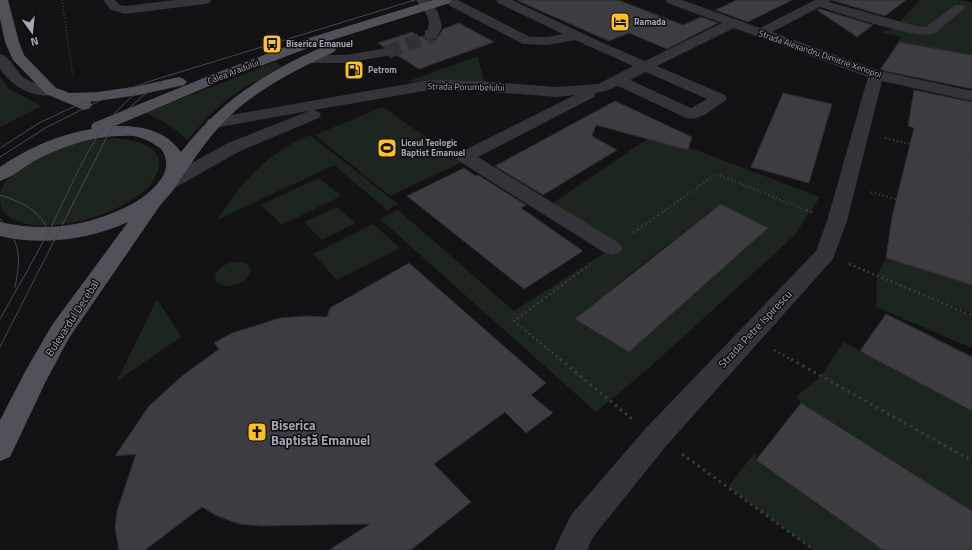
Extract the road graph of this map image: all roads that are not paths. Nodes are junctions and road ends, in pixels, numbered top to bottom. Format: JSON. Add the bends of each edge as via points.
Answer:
{"nodes":[{"id":1,"x":2,"y":0,"type":"edge"},
{"id":2,"x":109,"y":0,"type":"edge"},
{"id":3,"x":204,"y":0,"type":"edge"},
{"id":4,"x":502,"y":0,"type":"edge"},
{"id":5,"x":671,"y":0,"type":"edge"},
{"id":6,"x":454,"y":1,"type":"edge"},
{"id":7,"x":821,"y":1,"type":"edge"},
{"id":8,"x":428,"y":5,"type":"edge"},
{"id":9,"x":959,"y":8,"type":"dead end"},
{"id":10,"x":733,"y":23,"type":"junction"},
{"id":11,"x":761,"y":33,"type":"junction"},
{"id":12,"x":431,"y":36,"type":"dead end"},
{"id":13,"x":578,"y":36,"type":"junction"},
{"id":14,"x":314,"y":41,"type":"junction"},
{"id":15,"x":387,"y":52,"type":"tunnel mouth"},
{"id":16,"x":0,"y":58,"type":"edge"},
{"id":17,"x":307,"y":59,"type":"junction"},
{"id":18,"x":645,"y":67,"type":"junction"},
{"id":19,"x":876,"y":75,"type":"junction"},
{"id":20,"x":618,"y":80,"type":"junction"},
{"id":21,"x":601,"y":88,"type":"junction"},
{"id":22,"x":51,"y":91,"type":"junction"},
{"id":23,"x":972,"y":96,"type":"edge"},
{"id":24,"x":71,"y":98,"type":"junction"},
{"id":25,"x":356,"y":98,"type":"junction"},
{"id":26,"x":116,"y":120,"type":"junction"},
{"id":27,"x":214,"y":123,"type":"junction"},
{"id":28,"x":141,"y":131,"type":"junction"},
{"id":29,"x":69,"y":140,"type":"junction"},
{"id":30,"x":0,"y":175,"type":"edge"},
{"id":31,"x":165,"y":187,"type":"junction"},
{"id":32,"x":0,"y":229,"type":"edge"},
{"id":33,"x":612,"y":248,"type":"road end"},
{"id":34,"x":0,"y":448,"type":"edge"},
{"id":35,"x":570,"y":550,"type":"edge"}],
"edges":[{"from":1,"to":22,"type":"main road","via":[[18,57]]},
{"from":2,"to":3,"type":"street","via":[[116,9],[126,10]]},
{"from":4,"to":13,"type":"street"},
{"from":5,"to":10,"type":"street","name":"Strada Alexandru Dimitrie Xenopol"},
{"from":6,"to":8,"type":"main road","name":"Calea Aradului"},
{"from":6,"to":13,"type":"street","via":[[528,41],[548,42]]},
{"from":7,"to":9,"type":"street","via":[[915,30],[929,30]]},
{"from":7,"to":11,"type":"street"},
{"from":8,"to":12,"type":"street","via":[[436,27]]},
{"from":8,"to":14,"type":"main road","name":"Calea Aradului"},
{"from":8,"to":17,"type":"main road","name":"Calea Aradului"},
{"from":10,"to":11,"type":"street","name":"Strada Alexandru Dimitrie Xenopol"},
{"from":10,"to":18,"type":"street","name":"Strada Porumbelului"},
{"from":11,"to":19,"type":"street","name":"Strada Alexandru Dimitrie Xenopol"},
{"from":13,"to":18,"type":"street"},
{"from":14,"to":24,"type":"main road","via":[[150,89],[109,96]]},
{"from":14,"to":26,"type":"main road","name":"Calea Aradului"},
{"from":15,"to":17,"type":"street","via":[[346,59]]},
{"from":16,"to":22,"type":"street","via":[[11,74],[26,87]]},
{"from":17,"to":27,"type":"main road","name":"Calea Aradului","via":[[235,104]]},
{"from":18,"to":20,"type":"street","name":"Strada Porumbelului"},
{"from":18,"to":20,"type":"street","via":[[719,98],[692,115]]},
{"from":19,"to":23,"type":"street","name":"Strada Alexandru Dimitrie Xenopol"},
{"from":19,"to":35,"type":"street","name":"Strada Petre Ispirescu","via":[[837,221],[825,254],[656,437],[582,526]]},
{"from":20,"to":21,"type":"street","name":"Strada Porumbelului"},
{"from":21,"to":25,"type":"street","name":"Strada Porumbelului","via":[[562,92],[430,85]]},
{"from":21,"to":33,"type":"street","via":[[465,157]]},
{"from":22,"to":24,"type":"main road"},
{"from":24,"to":26,"type":"main road"},
{"from":25,"to":27,"type":"street","name":"Strada Porumbelului"},
{"from":25,"to":31,"type":"street","via":[[234,147]]},
{"from":26,"to":28,"type":"main road"},
{"from":26,"to":29,"type":"main road","name":"Calea Aradului"},
{"from":27,"to":31,"type":"main road","name":"Calea Aradului"},
{"from":28,"to":29,"type":"main road","via":[[110,131]]},
{"from":28,"to":31,"type":"main road","via":[[170,148],[175,161]]},
{"from":29,"to":30,"type":"main road","via":[[34,154]]},
{"from":31,"to":32,"type":"main road","via":[[128,214],[90,228],[73,232],[29,234]]},
{"from":31,"to":34,"type":"main road","name":"Bulevardul Decebal","via":[[60,332]]}]}
